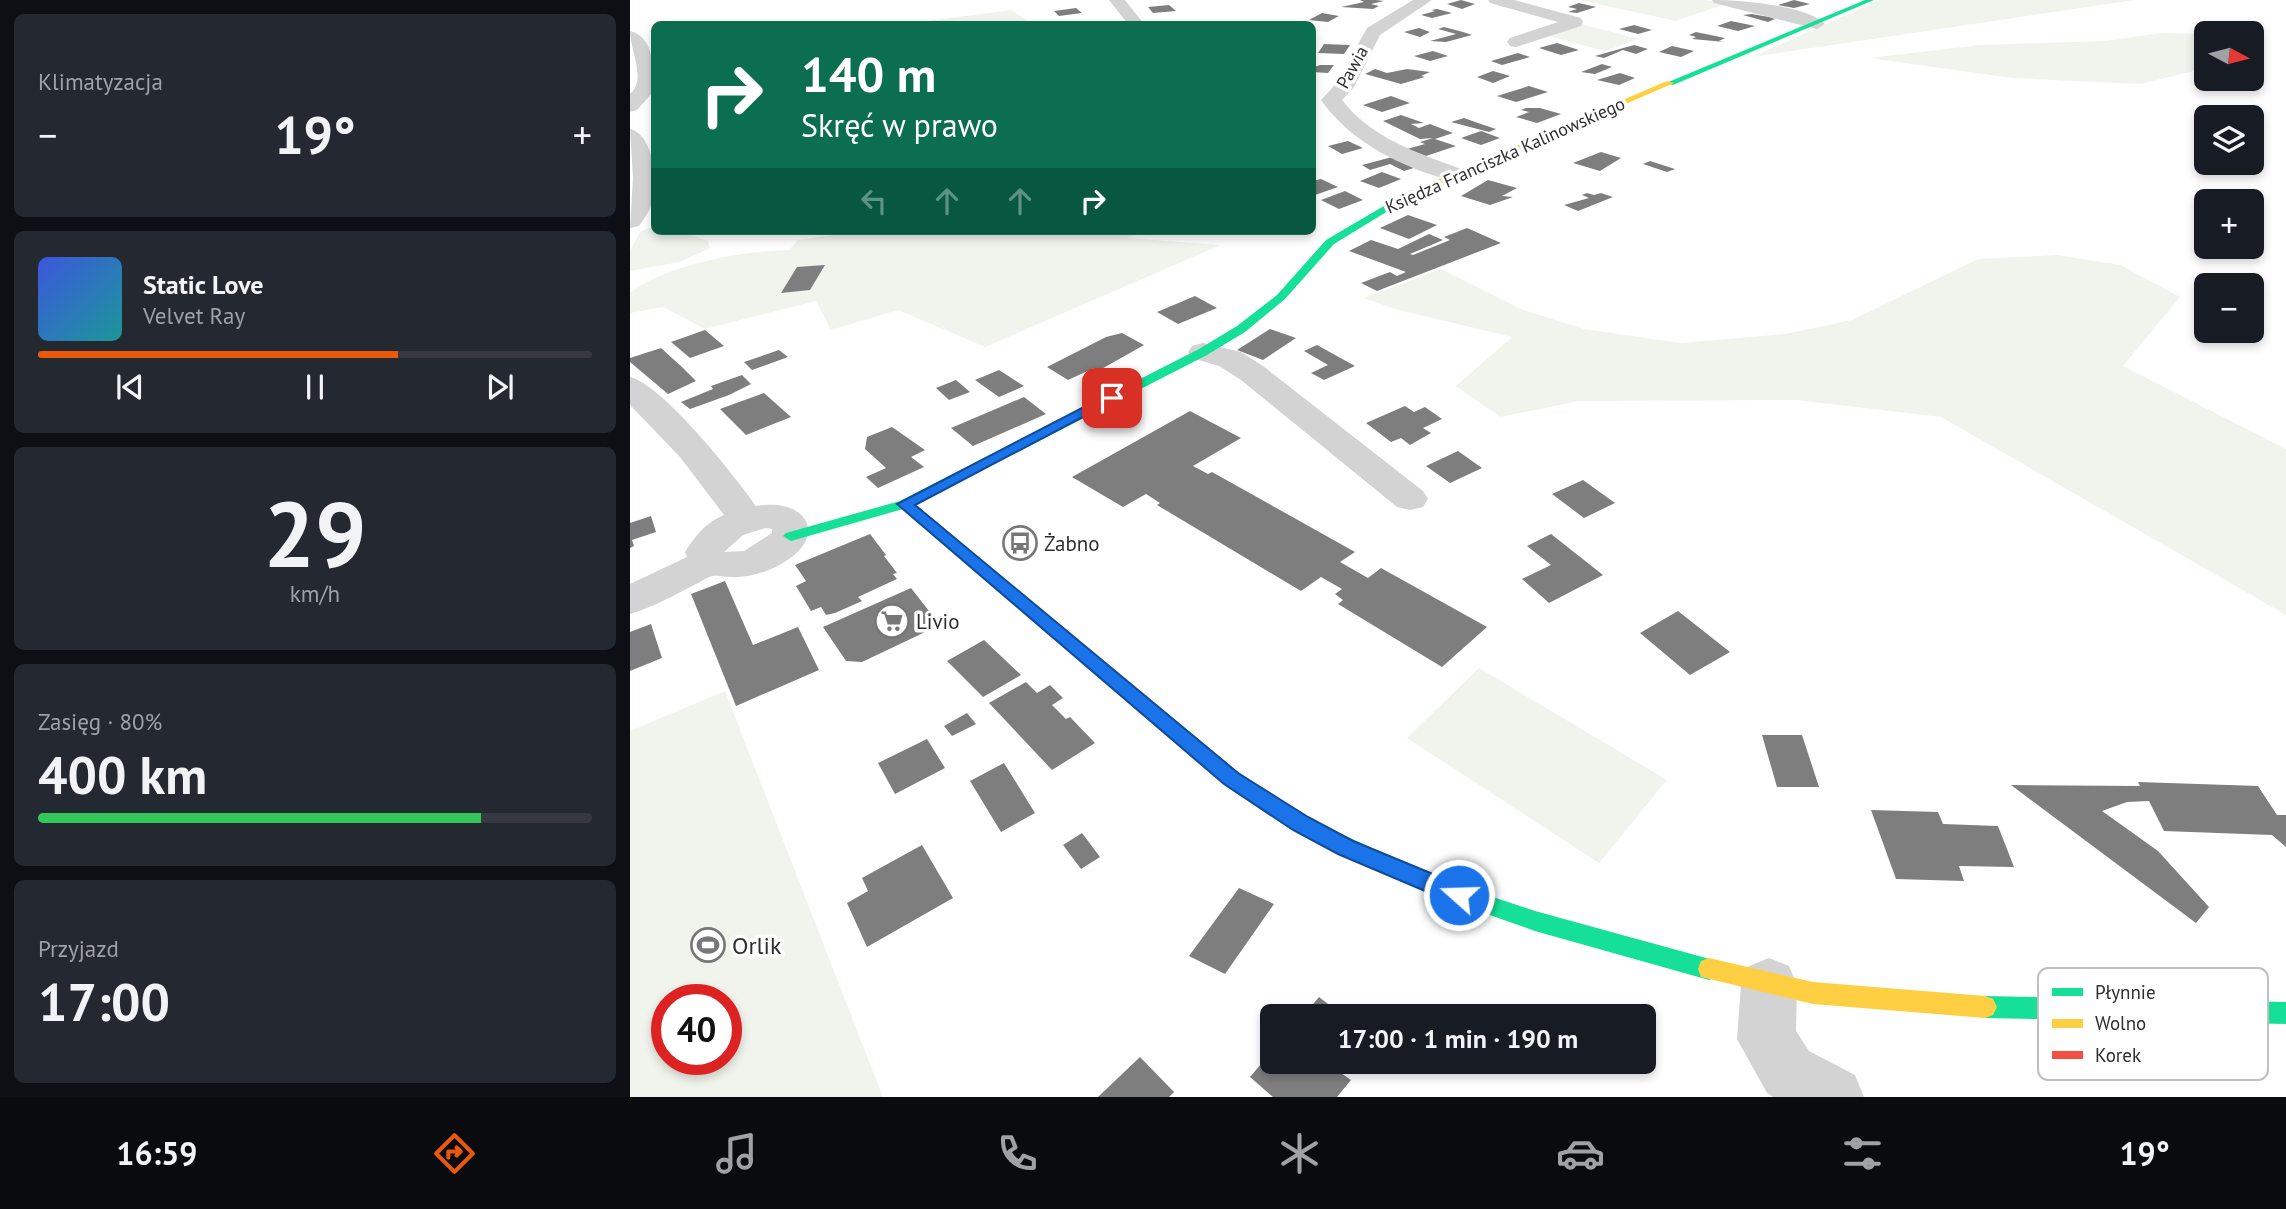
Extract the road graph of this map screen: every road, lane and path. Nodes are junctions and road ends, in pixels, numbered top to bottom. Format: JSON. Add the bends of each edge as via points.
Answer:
{"nodes":[{"id":1,"x":1117,"y":0,"type":"edge"},
{"id":2,"x":1423,"y":0,"type":"edge"},
{"id":3,"x":1496,"y":0,"type":"edge"},
{"id":4,"x":1720,"y":0,"type":"edge"},
{"id":5,"x":1871,"y":0,"type":"edge"},
{"id":6,"x":1773,"y":11,"type":"junction"},
{"id":7,"x":1837,"y":15,"type":"junction"},
{"id":8,"x":1134,"y":21,"type":"edge"},
{"id":9,"x":1817,"y":24,"type":"junction"},
{"id":10,"x":630,"y":36,"type":"edge"},
{"id":11,"x":1516,"y":42,"type":"dead end"},
{"id":12,"x":1322,"y":102,"type":"edge"},
{"id":13,"x":630,"y":106,"type":"edge"},
{"id":14,"x":651,"y":109,"type":"edge"},
{"id":15,"x":630,"y":112,"type":"edge"},
{"id":16,"x":630,"y":135,"type":"edge"},
{"id":17,"x":1453,"y":174,"type":"junction"},
{"id":18,"x":639,"y":216,"type":"edge"},
{"id":19,"x":1203,"y":352,"type":"junction"},
{"id":20,"x":630,"y":387,"type":"edge"},
{"id":21,"x":1410,"y":499,"type":"dead end"},
{"id":22,"x":905,"y":504,"type":"junction"},
{"id":23,"x":746,"y":519,"type":"junction"},
{"id":24,"x":791,"y":536,"type":"junction"},
{"id":25,"x":709,"y":562,"type":"junction"},
{"id":26,"x":630,"y":600,"type":"edge"},
{"id":27,"x":1769,"y":985,"type":"junction"},
{"id":28,"x":2038,"y":1008,"type":"edge"},
{"id":29,"x":2268,"y":1013,"type":"edge"},
{"id":30,"x":2286,"y":1013,"type":"edge"},
{"id":31,"x":1833,"y":1097,"type":"edge"}],
"edges":[{"from":1,"to":8,"type":"street"},
{"from":2,"to":12,"type":"street","name":"Pawia","via":[[1373,32],[1344,87]]},
{"from":3,"to":11,"type":"street","via":[[1575,22]]},
{"from":4,"to":6,"type":"street"},
{"from":5,"to":7,"type":"street","name":"Księdza Franciszka Kalinowskiego"},
{"from":6,"to":7,"type":"street"},
{"from":6,"to":9,"type":"street"},
{"from":7,"to":9,"type":"street","name":"Księdza Franciszka Kalinowskiego"},
{"from":9,"to":17,"type":"street","name":"Księdza Franciszka Kalinowskiego"},
{"from":10,"to":13,"type":"street","via":[[640,44],[648,81],[646,90]]},
{"from":12,"to":17,"type":"street","name":"Pawia","via":[[1349,125]]},
{"from":14,"to":15,"type":"street"},
{"from":16,"to":18,"type":"street","via":[[646,183]]},
{"from":17,"to":19,"type":"street","name":"Księdza Franciszka Kalinowskiego","via":[[1393,202],[1339,236],[1281,297]]},
{"from":19,"to":21,"type":"street","via":[[1230,359],[1252,373]]},
{"from":19,"to":22,"type":"street","name":"Księdza Franciszka Kalinowskiego"},
{"from":20,"to":23,"type":"street","via":[[710,467]]},
{"from":22,"to":24,"type":"street","name":"Księdza Franciszka Kalinowskiego"},
{"from":22,"to":27,"type":"street","via":[[1231,778],[1300,824],[1433,886],[1535,921]]},
{"from":23,"to":24,"type":"street","via":[[782,518],[791,525]]},
{"from":23,"to":25,"type":"street","via":[[710,540],[704,552]]},
{"from":24,"to":25,"type":"street","via":[[779,551],[755,563],[729,567]]},
{"from":25,"to":26,"type":"street"},
{"from":27,"to":28,"type":"street","via":[[1958,1007]]},
{"from":27,"to":31,"type":"street","via":[[1766,1039],[1788,1072]]},
{"from":29,"to":30,"type":"street"}]}
